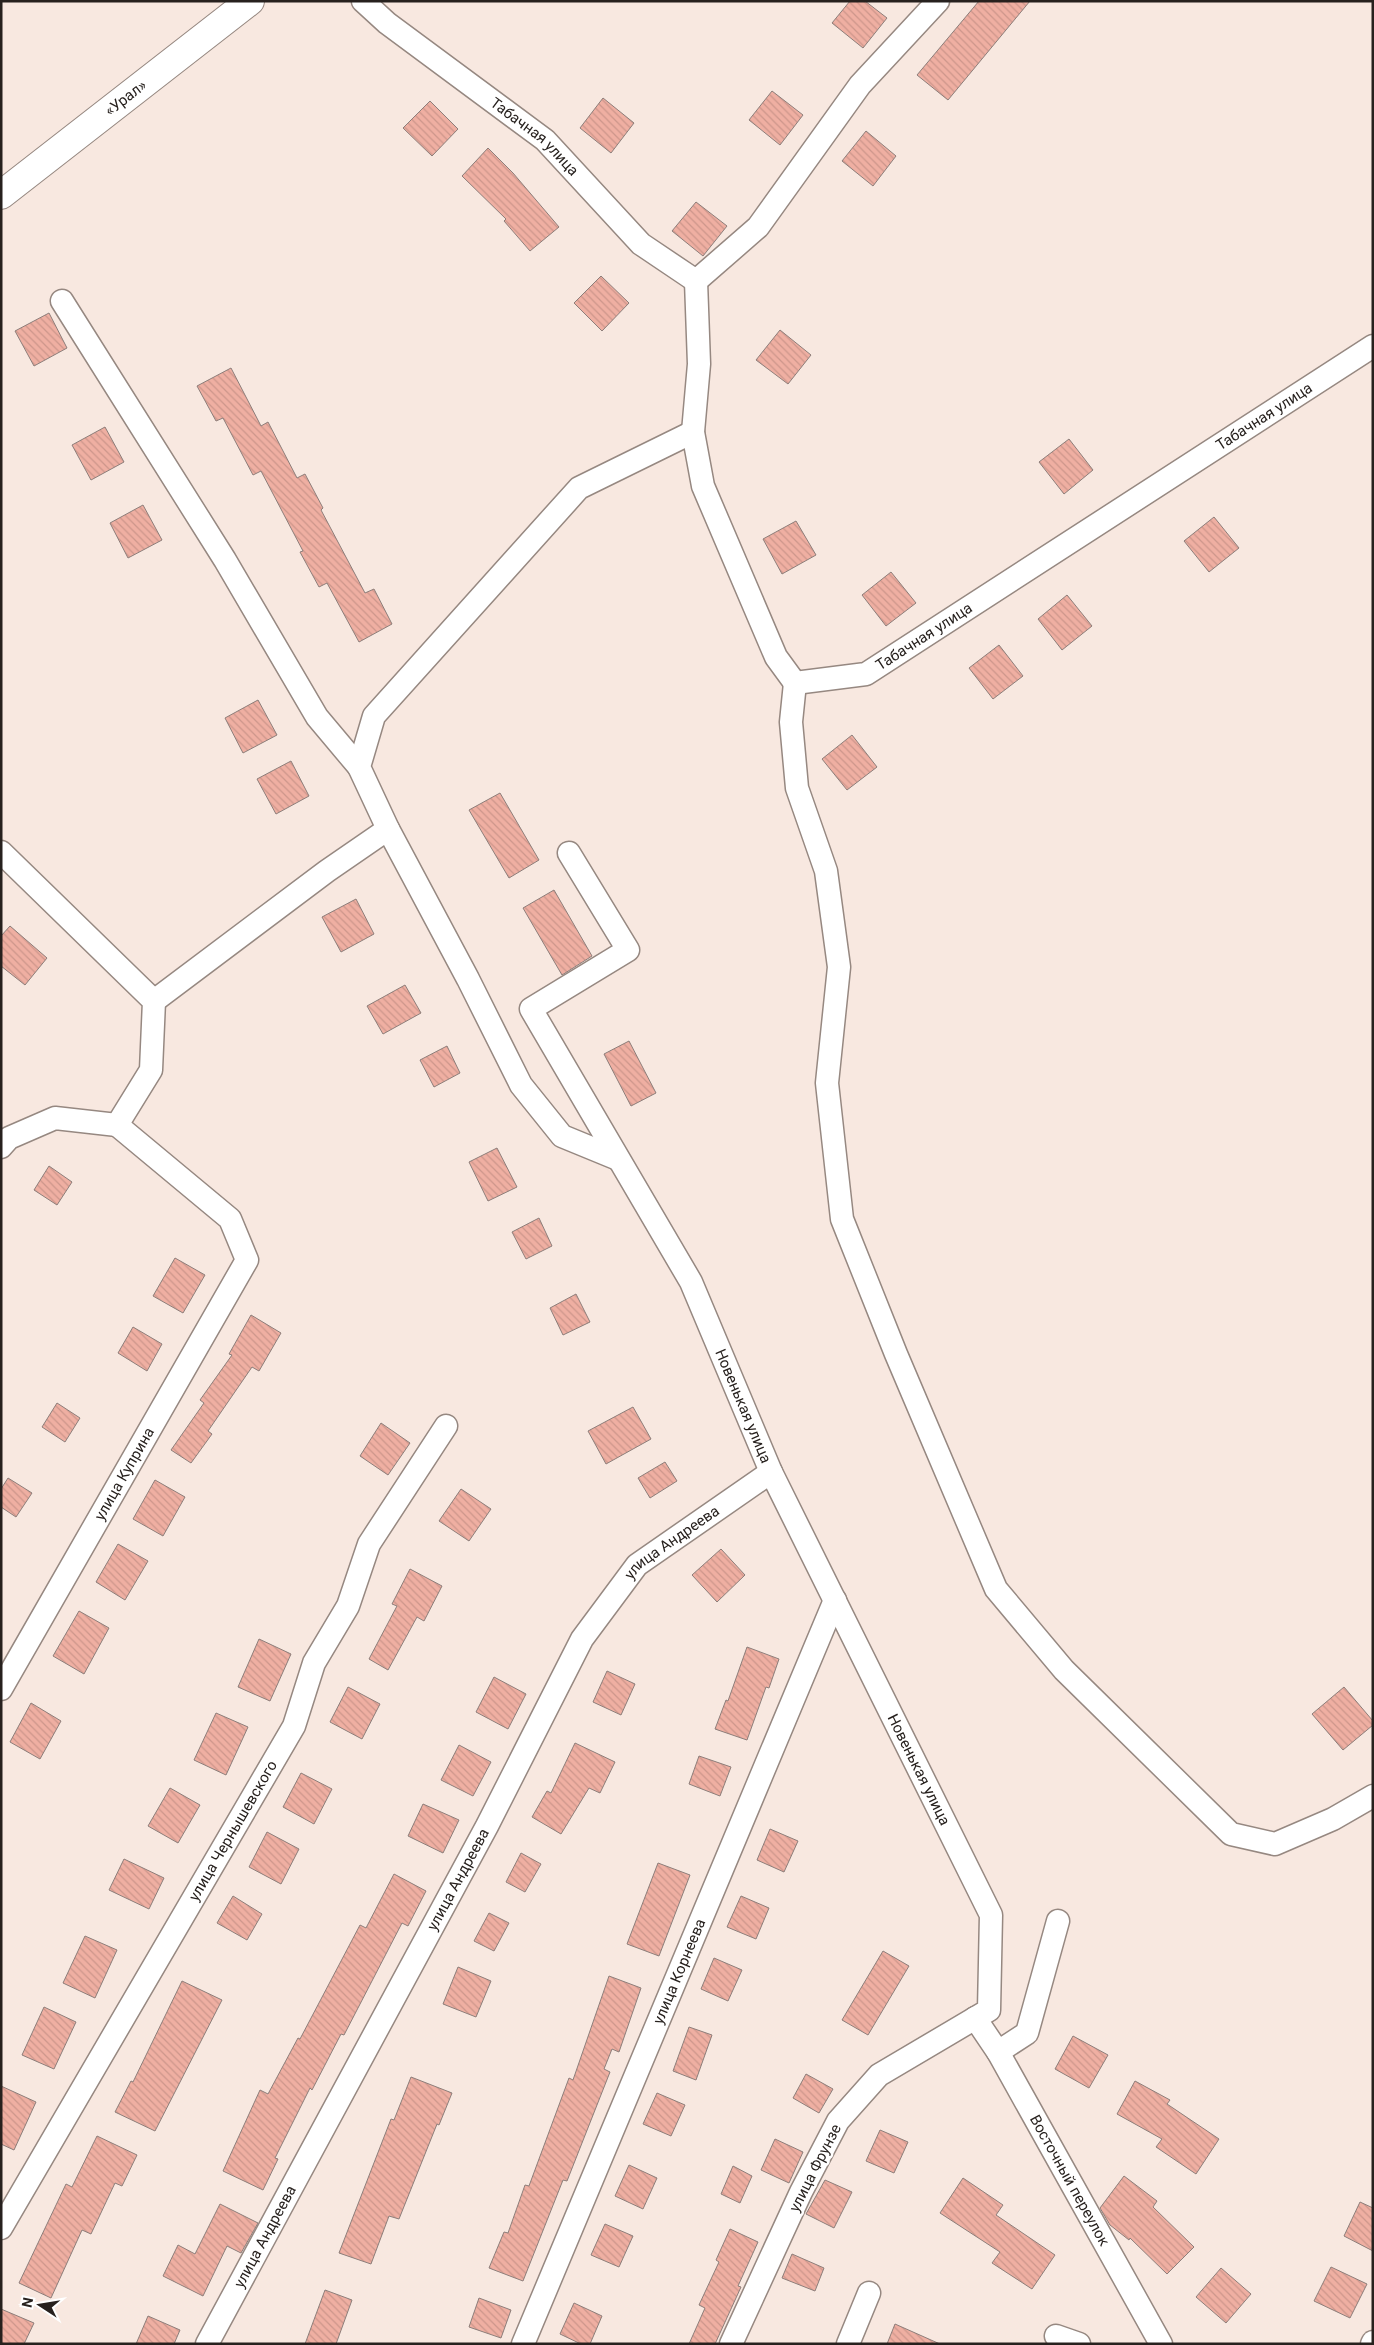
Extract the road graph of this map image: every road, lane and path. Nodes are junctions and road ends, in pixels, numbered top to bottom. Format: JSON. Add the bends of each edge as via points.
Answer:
{"nodes":[{"id":1,"x":250,"y":1,"type":"edge"},
{"id":2,"x":363,"y":1,"type":"edge"},
{"id":3,"x":938,"y":1,"type":"edge"},
{"id":4,"x":1,"y":195,"type":"edge"},
{"id":5,"x":696,"y":281,"type":"junction"},
{"id":6,"x":62,"y":302,"type":"dead end"},
{"id":7,"x":1373,"y":346,"type":"edge"},
{"id":8,"x":693,"y":432,"type":"junction"},
{"id":9,"x":794,"y":683,"type":"junction"},
{"id":10,"x":359,"y":767,"type":"junction"},
{"id":11,"x":388,"y":829,"type":"junction"},
{"id":12,"x":1,"y":852,"type":"edge"},
{"id":13,"x":569,"y":853,"type":"dead end"},
{"id":14,"x":154,"y":1001,"type":"junction"},
{"id":15,"x":117,"y":1125,"type":"junction"},
{"id":16,"x":1,"y":1147,"type":"edge"},
{"id":17,"x":618,"y":1159,"type":"junction"},
{"id":18,"x":446,"y":1426,"type":"dead end"},
{"id":19,"x":771,"y":1472,"type":"junction"},
{"id":20,"x":835,"y":1600,"type":"junction"},
{"id":21,"x":1,"y":1689,"type":"edge"},
{"id":22,"x":1373,"y":1796,"type":"edge"},
{"id":23,"x":1058,"y":1922,"type":"dead end"},
{"id":24,"x":975,"y":2018,"type":"junction"},
{"id":25,"x":998,"y":2052,"type":"junction"},
{"id":26,"x":1,"y":2228,"type":"edge"},
{"id":27,"x":869,"y":2293,"type":"dead end"},
{"id":28,"x":1056,"y":2336,"type":"dead end"},
{"id":29,"x":207,"y":2344,"type":"edge"},
{"id":30,"x":523,"y":2344,"type":"edge"},
{"id":31,"x":731,"y":2344,"type":"edge"},
{"id":32,"x":848,"y":2344,"type":"edge"},
{"id":33,"x":1079,"y":2344,"type":"edge"},
{"id":34,"x":1161,"y":2344,"type":"edge"}],
"edges":[{"from":1,"to":4,"type":"highway","name":"«Урал»"},
{"from":2,"to":5,"type":"street","name":"Табачная улица","via":[[387,23],[545,140],[641,244]]},
{"from":3,"to":5,"type":"street","via":[[860,85],[758,227]]},
{"from":5,"to":8,"type":"street","via":[[699,364]]},
{"from":6,"to":10,"type":"street","via":[[226,560],[317,716]]},
{"from":7,"to":9,"type":"street","name":"Табачная улица","via":[[866,674]]},
{"from":8,"to":9,"type":"street","via":[[703,486],[776,657]]},
{"from":8,"to":10,"type":"street","via":[[579,488],[374,716]]},
{"from":9,"to":22,"type":"street","via":[[790,722],[797,788],[826,871],[839,967],[827,1083],[842,1219],[996,1589],[1064,1670],[1230,1834],[1275,1844],[1332,1819]]},
{"from":10,"to":11,"type":"street"},
{"from":11,"to":14,"type":"street"},
{"from":11,"to":17,"type":"street","via":[[521,1085],[562,1136]]},
{"from":12,"to":14,"type":"street"},
{"from":13,"to":17,"type":"street","name":"Новенькая улица","via":[[628,950],[530,1009]]},
{"from":14,"to":15,"type":"street","via":[[151,1070]]},
{"from":15,"to":16,"type":"street","via":[[55,1118],[9,1138]]},
{"from":15,"to":21,"type":"street","name":"улица Куприна","via":[[230,1219],[247,1260]]},
{"from":17,"to":19,"type":"street","name":"Новенькая улица","via":[[691,1282]]},
{"from":18,"to":26,"type":"street","name":"улица Чернышевского","via":[[369,1544],[348,1606],[314,1663],[294,1726]]},
{"from":19,"to":20,"type":"street","name":"Новенькая улица"},
{"from":19,"to":29,"type":"street","name":"улица Андреева","via":[[637,1565],[582,1639],[486,1826]]},
{"from":20,"to":24,"type":"street","name":"Новенькая улица","via":[[991,1914],[989,2010]]},
{"from":20,"to":30,"type":"street","name":"улица Корнеева"},
{"from":23,"to":25,"type":"street","via":[[1027,2033]]},
{"from":24,"to":25,"type":"street","name":"Восточный переулок"},
{"from":24,"to":31,"type":"street","name":"улица Фрунзе","via":[[880,2076],[838,2121],[801,2192]]},
{"from":25,"to":34,"type":"street","name":"Восточный переулок"},
{"from":27,"to":32,"type":"street"},
{"from":28,"to":33,"type":"street"}]}
